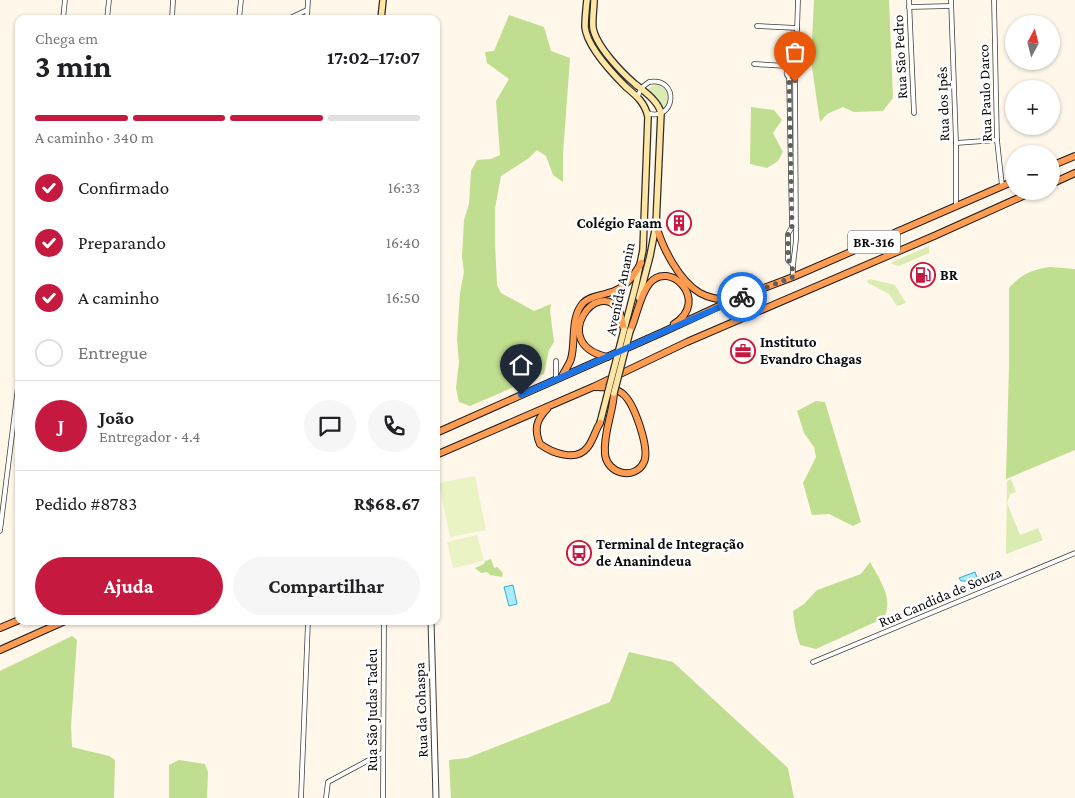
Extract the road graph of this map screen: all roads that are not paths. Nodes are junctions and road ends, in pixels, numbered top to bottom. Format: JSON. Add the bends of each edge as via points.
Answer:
{"nodes":[{"id":1,"x":65,"y":0,"type":"edge"},
{"id":2,"x":109,"y":0,"type":"edge"},
{"id":3,"x":173,"y":0,"type":"edge"},
{"id":4,"x":241,"y":0,"type":"edge"},
{"id":5,"x":308,"y":0,"type":"edge"},
{"id":6,"x":383,"y":0,"type":"edge"},
{"id":7,"x":587,"y":0,"type":"edge"},
{"id":8,"x":594,"y":0,"type":"edge"},
{"id":9,"x":798,"y":0,"type":"edge"},
{"id":10,"x":909,"y":0,"type":"edge"},
{"id":11,"x":951,"y":0,"type":"edge"},
{"id":12,"x":994,"y":0,"type":"edge"},
{"id":13,"x":951,"y":6,"type":"junction"},
{"id":14,"x":909,"y":7,"type":"junction"},
{"id":15,"x":307,"y":10,"type":"junction"},
{"id":16,"x":63,"y":15,"type":"edge"},
{"id":17,"x":107,"y":15,"type":"edge"},
{"id":18,"x":172,"y":15,"type":"edge"},
{"id":19,"x":239,"y":15,"type":"edge"},
{"id":20,"x":296,"y":15,"type":"edge"},
{"id":21,"x":307,"y":15,"type":"edge"},
{"id":22,"x":381,"y":15,"type":"edge"},
{"id":23,"x":757,"y":26,"type":"dead end"},
{"id":24,"x":798,"y":28,"type":"junction"},
{"id":25,"x":754,"y":64,"type":"dead end"},
{"id":26,"x":791,"y":69,"type":"junction"},
{"id":27,"x":795,"y":75,"type":"junction"},
{"id":28,"x":789,"y":77,"type":"junction"},
{"id":29,"x":641,"y":88,"type":"junction"},
{"id":30,"x":638,"y":96,"type":"junction"},
{"id":31,"x":647,"y":113,"type":"junction"},
{"id":32,"x":661,"y":113,"type":"junction"},
{"id":33,"x":914,"y":113,"type":"dead end"},
{"id":34,"x":997,"y":140,"type":"junction"},
{"id":35,"x":956,"y":143,"type":"junction"},
{"id":36,"x":1075,"y":156,"type":"edge"},
{"id":37,"x":1060,"y":162,"type":"edge"},
{"id":38,"x":1075,"y":174,"type":"edge"},
{"id":39,"x":1060,"y":180,"type":"edge"},
{"id":40,"x":1005,"y":185,"type":"edge"},
{"id":41,"x":1002,"y":186,"type":"junction"},
{"id":42,"x":1014,"y":200,"type":"edge"},
{"id":43,"x":956,"y":207,"type":"junction"},
{"id":44,"x":656,"y":225,"type":"junction"},
{"id":45,"x":794,"y":227,"type":"junction"},
{"id":46,"x":788,"y":250,"type":"junction"},
{"id":47,"x":796,"y":250,"type":"junction"},
{"id":48,"x":641,"y":263,"type":"junction"},
{"id":49,"x":792,"y":264,"type":"junction"},
{"id":50,"x":793,"y":277,"type":"junction"},
{"id":51,"x":732,"y":300,"type":"junction"},
{"id":52,"x":627,"y":330,"type":"junction"},
{"id":53,"x":663,"y":332,"type":"junction"},
{"id":54,"x":607,"y":357,"type":"junction"},
{"id":55,"x":556,"y":361,"type":"dead end"},
{"id":56,"x":558,"y":378,"type":"junction"},
{"id":57,"x":593,"y":387,"type":"junction"},
{"id":58,"x":611,"y":393,"type":"junction"},
{"id":59,"x":550,"y":406,"type":"junction"},
{"id":60,"x":15,"y":411,"type":"edge"},
{"id":61,"x":600,"y":423,"type":"joint"},
{"id":62,"x":440,"y":431,"type":"edge"},
{"id":63,"x":440,"y":453,"type":"edge"},
{"id":64,"x":0,"y":531,"type":"edge"},
{"id":65,"x":1075,"y":553,"type":"edge"},
{"id":66,"x":15,"y":622,"type":"edge"},
{"id":67,"x":56,"y":625,"type":"edge"},
{"id":68,"x":308,"y":625,"type":"edge"},
{"id":69,"x":384,"y":625,"type":"edge"},
{"id":70,"x":431,"y":625,"type":"edge"},
{"id":71,"x":0,"y":628,"type":"edge"},
{"id":72,"x":0,"y":650,"type":"edge"},
{"id":73,"x":813,"y":662,"type":"dead end"},
{"id":74,"x":382,"y":753,"type":"junction"},
{"id":75,"x":301,"y":798,"type":"edge"},
{"id":76,"x":326,"y":798,"type":"edge"},
{"id":77,"x":383,"y":798,"type":"edge"},
{"id":78,"x":436,"y":798,"type":"edge"}],
"edges":[{"from":1,"to":16,"type":"street"},
{"from":2,"to":17,"type":"street"},
{"from":3,"to":18,"type":"street"},
{"from":4,"to":19,"type":"street"},
{"from":5,"to":15,"type":"street"},
{"from":6,"to":22,"type":"main road"},
{"from":7,"to":30,"type":"main road","name":"Avenida Ananin","via":[[585,26],[591,42],[614,75]]},
{"from":8,"to":29,"type":"main road","via":[[593,27],[598,40],[616,65]]},
{"from":9,"to":24,"type":"street"},
{"from":10,"to":14,"type":"street","name":"Rua São Pedro"},
{"from":11,"to":13,"type":"street","name":"Rua dos Ipês"},
{"from":12,"to":34,"type":"street","name":"Rua Paulo Darco"},
{"from":13,"to":14,"type":"street"},
{"from":13,"to":35,"type":"street","name":"Rua dos Ipês"},
{"from":14,"to":33,"type":"street","name":"Rua São Pedro"},
{"from":15,"to":20,"type":"street"},
{"from":15,"to":21,"type":"street"},
{"from":23,"to":24,"type":"street"},
{"from":24,"to":26,"type":"street","via":[[796,62]]},
{"from":25,"to":26,"type":"street"},
{"from":26,"to":27,"type":"street"},
{"from":26,"to":28,"type":"street","via":[[787,73]]},
{"from":27,"to":28,"type":"street"},
{"from":27,"to":45,"type":"street"},
{"from":28,"to":45,"type":"street"},
{"from":29,"to":30,"type":"street"},
{"from":29,"to":32,"type":"main road"},
{"from":29,"to":32,"type":"street","via":[[654,81],[666,86],[671,94],[670,103]]},
{"from":30,"to":31,"type":"main road","name":"Avenida Ananin"},
{"from":31,"to":32,"type":"street"},
{"from":31,"to":48,"type":"main road","name":"Avenida Ananin"},
{"from":32,"to":44,"type":"main road","name":"Avenida Ananin"},
{"from":34,"to":35,"type":"street"},
{"from":34,"to":41,"type":"street","name":"Rua Paulo Darco"},
{"from":35,"to":43,"type":"street","name":"Rua dos Ipês"},
{"from":36,"to":37,"type":"highway"},
{"from":38,"to":39,"type":"highway"},
{"from":40,"to":41,"type":"highway","number":"BR-316"},
{"from":41,"to":43,"type":"highway","number":"BR-316"},
{"from":42,"to":57,"type":"highway","number":"BR-316","via":[[687,342]]},
{"from":43,"to":50,"type":"highway","number":"BR-316"},
{"from":44,"to":51,"type":"highway","via":[[668,256],[691,285],[707,296]]},
{"from":44,"to":52,"type":"main road","name":"Avenida Ananin"},
{"from":45,"to":46,"type":"street","via":[[788,234]]},
{"from":45,"to":47,"type":"street"},
{"from":46,"to":47,"type":"street"},
{"from":46,"to":49,"type":"street","via":[[788,260]]},
{"from":47,"to":49,"type":"street"},
{"from":48,"to":52,"type":"main road","name":"Avenida Ananin"},
{"from":48,"to":56,"type":"highway","via":[[624,286],[584,302],[574,324],[570,362]]},
{"from":49,"to":50,"type":"street"},
{"from":50,"to":51,"type":"highway","number":"BR-316"},
{"from":51,"to":53,"type":"highway","number":"BR-316"},
{"from":52,"to":53,"type":"highway","via":[[636,320],[650,283],[665,276],[682,285],[689,301],[680,321]]},
{"from":52,"to":54,"type":"highway","via":[[611,303],[595,302],[587,308],[580,323],[581,340],[589,350]]},
{"from":52,"to":58,"type":"main road","name":"Avenida Ananin","bridge":true},
{"from":53,"to":54,"type":"highway","number":"BR-316"},
{"from":54,"to":56,"type":"highway","number":"BR-316"},
{"from":55,"to":56,"type":"street"},
{"from":56,"to":62,"type":"highway","number":"BR-316"},
{"from":57,"to":58,"type":"highway","via":[[612,388],[628,399],[643,436],[646,454],[642,466],[629,473],[614,470],[605,455],[614,405]]},
{"from":57,"to":59,"type":"highway","number":"BR-316"},
{"from":58,"to":61,"type":"main road","name":"Avenida Ananin"},
{"from":59,"to":61,"type":"highway","via":[[537,422],[536,429],[540,444],[554,452],[574,455],[583,452]]},
{"from":59,"to":63,"type":"highway","number":"BR-316"},
{"from":60,"to":64,"type":"street"},
{"from":65,"to":73,"type":"street","name":"Rua Candida de Souza"},
{"from":66,"to":71,"type":"highway"},
{"from":67,"to":72,"type":"highway"},
{"from":68,"to":75,"type":"street"},
{"from":69,"to":74,"type":"street","name":"Rua São Judas Tadeu"},
{"from":70,"to":78,"type":"street","name":"Rua da Cohaspa"},
{"from":74,"to":76,"type":"street","via":[[328,782]]},
{"from":74,"to":77,"type":"street","name":"Rua São Judas Tadeu"}]}
